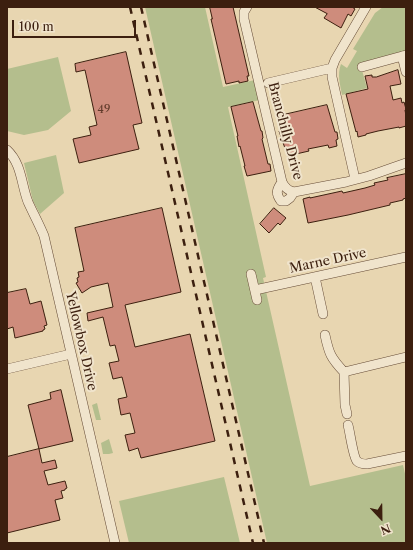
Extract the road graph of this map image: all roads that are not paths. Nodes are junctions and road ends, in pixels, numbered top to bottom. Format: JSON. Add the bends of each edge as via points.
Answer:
{"nodes":[{"id":1,"x":247,"y":7,"type":"edge"},
{"id":2,"x":366,"y":7,"type":"edge"},
{"id":3,"x":404,"y":56,"type":"edge"},
{"id":4,"x":362,"y":66,"type":"dead end"},
{"id":5,"x":332,"y":68,"type":"junction"},
{"id":6,"x":406,"y":72,"type":"edge"},
{"id":7,"x":268,"y":83,"type":"dead end"},
{"id":8,"x":7,"y":150,"type":"edge"},
{"id":9,"x":406,"y":162,"type":"edge"},
{"id":10,"x":355,"y":179,"type":"junction"},
{"id":11,"x":282,"y":182,"type":"junction"},
{"id":12,"x":294,"y":192,"type":"junction"},
{"id":13,"x":406,"y":257,"type":"edge"},
{"id":14,"x":251,"y":274,"type":"dead end"},
{"id":15,"x":315,"y":277,"type":"junction"},
{"id":16,"x":255,"y":290,"type":"junction"},
{"id":17,"x":257,"y":300,"type":"dead end"},
{"id":18,"x":324,"y":314,"type":"dead end"},
{"id":19,"x":325,"y":335,"type":"dead end"},
{"id":20,"x":71,"y":354,"type":"junction"},
{"id":21,"x":406,"y":357,"type":"edge"},
{"id":22,"x":7,"y":369,"type":"edge"},
{"id":23,"x":344,"y":372,"type":"junction"},
{"id":24,"x":347,"y":414,"type":"dead end"},
{"id":25,"x":348,"y":425,"type":"dead end"},
{"id":26,"x":406,"y":456,"type":"edge"},
{"id":27,"x":115,"y":543,"type":"edge"}],
"edges":[{"from":1,"to":11,"type":"street","name":"Branchilly Drive","via":[[244,19]]},
{"from":2,"to":5,"type":"street"},
{"from":3,"to":4,"type":"street"},
{"from":3,"to":6,"type":"street"},
{"from":5,"to":7,"type":"street"},
{"from":5,"to":10,"type":"street"},
{"from":8,"to":20,"type":"street","name":"Yellowbox Drive","via":[[19,167],[27,200],[44,236]]},
{"from":9,"to":10,"type":"street","name":"Branchilly Drive"},
{"from":10,"to":12,"type":"street","name":"Branchilly Drive"},
{"from":11,"to":12,"type":"street","name":"Branchilly Drive","via":[[287,190]]},
{"from":11,"to":12,"type":"street","via":[[277,190],[280,201],[286,202]]},
{"from":13,"to":15,"type":"street","name":"Marne Drive"},
{"from":14,"to":16,"type":"street"},
{"from":15,"to":16,"type":"street","name":"Marne Drive"},
{"from":15,"to":18,"type":"street"},
{"from":16,"to":17,"type":"street"},
{"from":19,"to":23,"type":"street","via":[[332,358]]},
{"from":20,"to":22,"type":"street"},
{"from":20,"to":27,"type":"street","name":"Yellowbox Drive"},
{"from":21,"to":23,"type":"street"},
{"from":23,"to":24,"type":"street"},
{"from":25,"to":26,"type":"street","via":[[355,456],[362,464]]}]}
